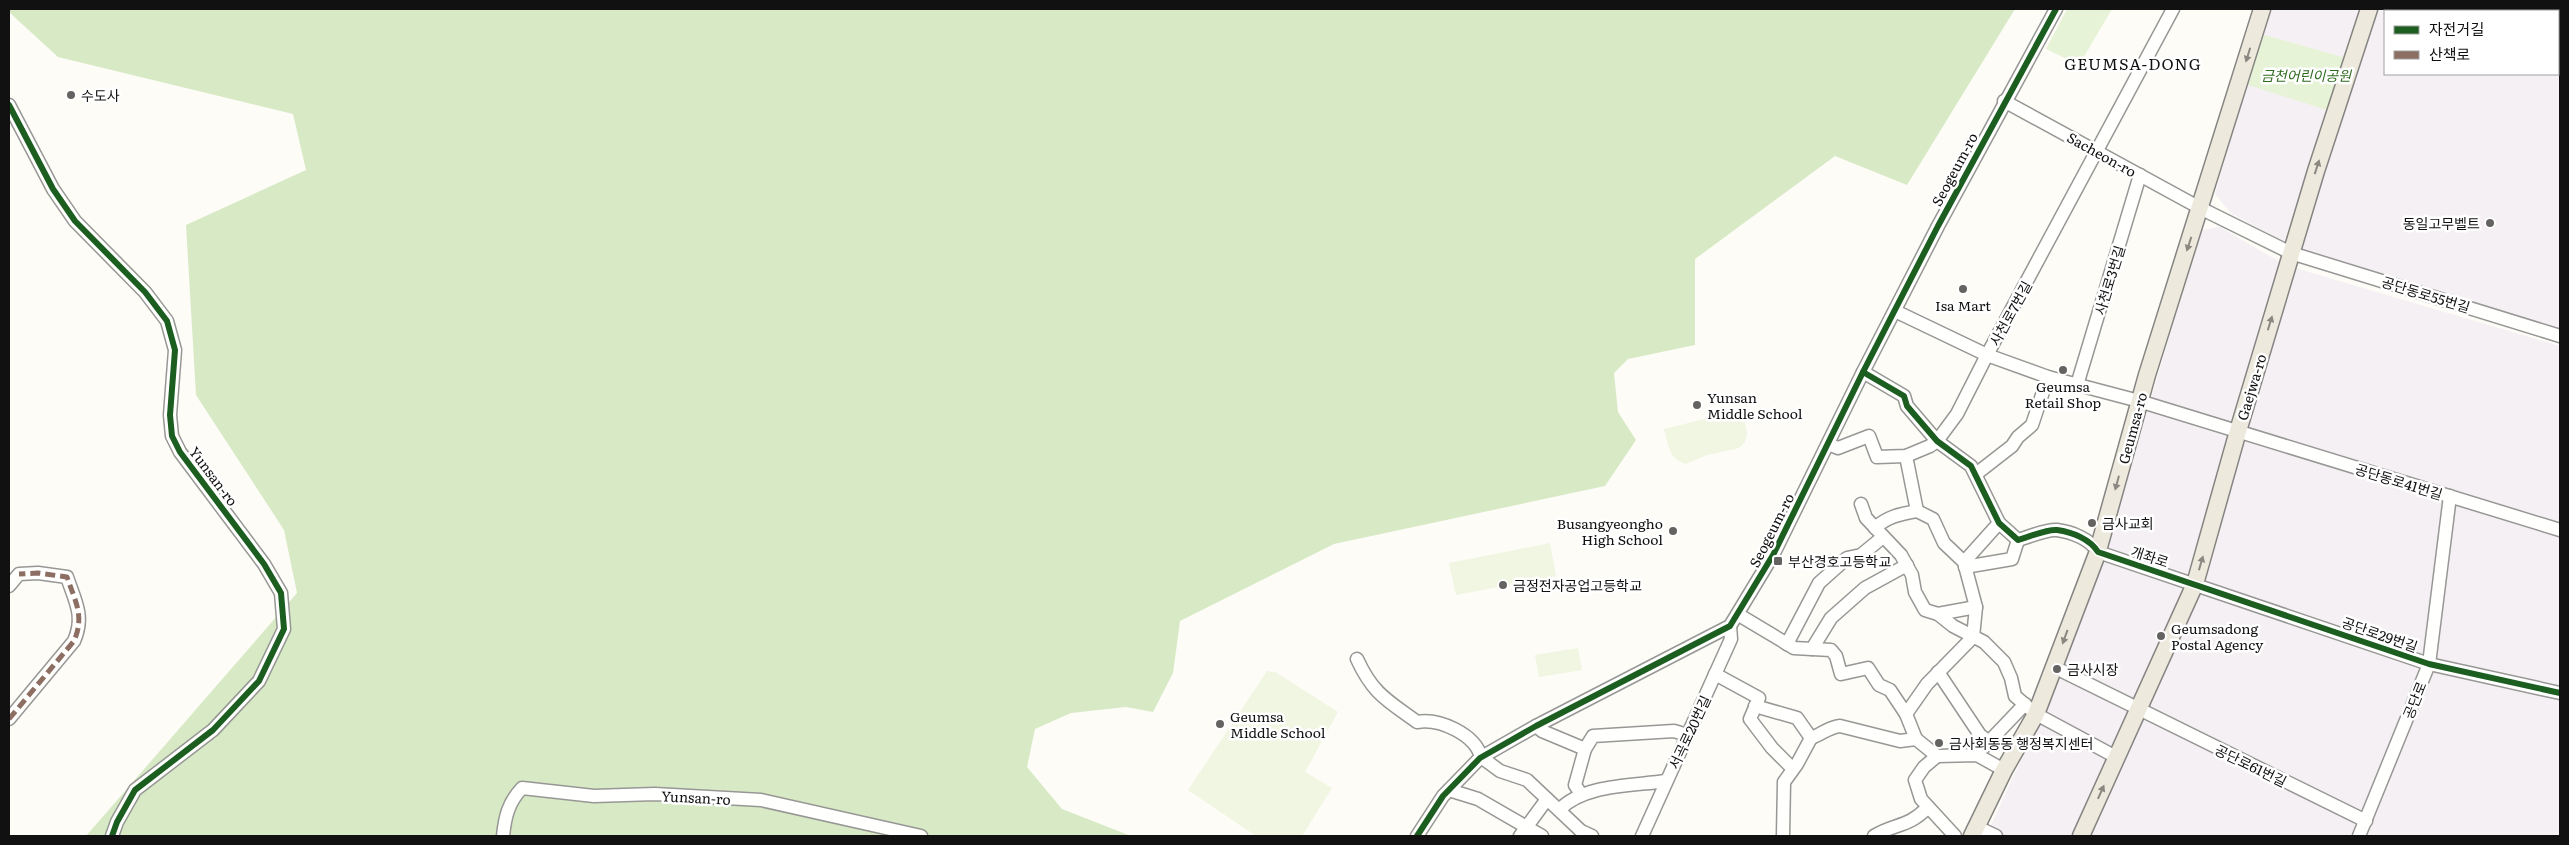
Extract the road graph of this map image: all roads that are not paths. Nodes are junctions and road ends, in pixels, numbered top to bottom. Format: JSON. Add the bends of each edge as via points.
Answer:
{"nodes":[{"id":1,"x":2056,"y":9,"type":"edge"},
{"id":2,"x":2173,"y":9,"type":"edge"},
{"id":3,"x":2262,"y":9,"type":"edge"},
{"id":4,"x":2369,"y":9,"type":"edge"},
{"id":5,"x":2004,"y":101,"type":"junction"},
{"id":6,"x":9,"y":105,"type":"edge"},
{"id":7,"x":2096,"y":151,"type":"junction"},
{"id":8,"x":2140,"y":175,"type":"junction"},
{"id":9,"x":2200,"y":208,"type":"junction"},
{"id":10,"x":2291,"y":253,"type":"junction"},
{"id":11,"x":1895,"y":311,"type":"junction"},
{"id":12,"x":2560,"y":336,"type":"edge"},
{"id":13,"x":1986,"y":355,"type":"junction"},
{"id":14,"x":1863,"y":372,"type":"junction"},
{"id":15,"x":2048,"y":377,"type":"junction"},
{"id":16,"x":2077,"y":385,"type":"junction"},
{"id":17,"x":2139,"y":401,"type":"junction"},
{"id":18,"x":2238,"y":431,"type":"junction"},
{"id":19,"x":1937,"y":441,"type":"junction"},
{"id":20,"x":1828,"y":444,"type":"junction"},
{"id":21,"x":1906,"y":456,"type":"junction"},
{"id":22,"x":1976,"y":474,"type":"junction"},
{"id":23,"x":2450,"y":496,"type":"junction"},
{"id":24,"x":1861,"y":504,"type":"dead end"},
{"id":25,"x":1917,"y":511,"type":"junction"},
{"id":26,"x":1999,"y":523,"type":"junction"},
{"id":27,"x":2560,"y":530,"type":"edge"},
{"id":28,"x":1879,"y":533,"type":"junction"},
{"id":29,"x":2018,"y":540,"type":"junction"},
{"id":30,"x":2098,"y":552,"type":"junction"},
{"id":31,"x":1964,"y":564,"type":"junction"},
{"id":32,"x":1907,"y":565,"type":"junction"},
{"id":33,"x":2195,"y":584,"type":"junction"},
{"id":34,"x":9,"y":586,"type":"edge"},
{"id":35,"x":1976,"y":607,"type":"junction"},
{"id":36,"x":1938,"y":614,"type":"junction"},
{"id":37,"x":1739,"y":615,"type":"junction"},
{"id":38,"x":1730,"y":626,"type":"junction"},
{"id":39,"x":1973,"y":637,"type":"junction"},
{"id":40,"x":1787,"y":644,"type":"junction"},
{"id":41,"x":1812,"y":649,"type":"junction"},
{"id":42,"x":1357,"y":659,"type":"dead end"},
{"id":43,"x":2429,"y":664,"type":"junction"},
{"id":44,"x":2054,"y":667,"type":"junction"},
{"id":45,"x":1938,"y":672,"type":"junction"},
{"id":46,"x":1716,"y":674,"type":"junction"},
{"id":47,"x":2560,"y":693,"type":"edge"},
{"id":48,"x":1757,"y":702,"type":"junction"},
{"id":49,"x":2031,"y":709,"type":"junction"},
{"id":50,"x":2137,"y":709,"type":"junction"},
{"id":51,"x":1906,"y":714,"type":"junction"},
{"id":52,"x":9,"y":719,"type":"edge"},
{"id":53,"x":1536,"y":726,"type":"junction"},
{"id":54,"x":1687,"y":735,"type":"junction"},
{"id":55,"x":1811,"y":738,"type":"junction"},
{"id":56,"x":1916,"y":738,"type":"junction"},
{"id":57,"x":1988,"y":742,"type":"junction"},
{"id":58,"x":1585,"y":749,"type":"junction"},
{"id":59,"x":1977,"y":755,"type":"junction"},
{"id":60,"x":1937,"y":756,"type":"junction"},
{"id":61,"x":1481,"y":757,"type":"junction"},
{"id":62,"x":2116,"y":757,"type":"junction"},
{"id":63,"x":1794,"y":769,"type":"junction"},
{"id":64,"x":2004,"y":770,"type":"junction"},
{"id":65,"x":1666,"y":781,"type":"junction"},
{"id":66,"x":1449,"y":790,"type":"junction"},
{"id":67,"x":1581,"y":794,"type":"junction"},
{"id":68,"x":1546,"y":798,"type":"junction"},
{"id":69,"x":1928,"y":807,"type":"junction"},
{"id":70,"x":1559,"y":810,"type":"junction"},
{"id":71,"x":2366,"y":821,"type":"junction"},
{"id":72,"x":1524,"y":831,"type":"edge"},
{"id":73,"x":1975,"y":832,"type":"edge"},
{"id":74,"x":112,"y":836,"type":"edge"},
{"id":75,"x":502,"y":836,"type":"edge"},
{"id":76,"x":920,"y":836,"type":"edge"},
{"id":77,"x":1417,"y":836,"type":"edge"},
{"id":78,"x":1542,"y":836,"type":"edge"},
{"id":79,"x":1592,"y":836,"type":"edge"},
{"id":80,"x":1642,"y":836,"type":"edge"},
{"id":81,"x":1783,"y":836,"type":"edge"},
{"id":82,"x":1874,"y":836,"type":"edge"},
{"id":83,"x":1955,"y":836,"type":"edge"},
{"id":84,"x":1996,"y":836,"type":"edge"},
{"id":85,"x":2081,"y":836,"type":"edge"},
{"id":86,"x":2359,"y":836,"type":"edge"}],
"edges":[{"from":1,"to":5,"type":"street","name":"Seogeum-ro"},
{"from":2,"to":7,"type":"street","name":"사천로7번길"},
{"from":3,"to":9,"type":"main road","name":"Geumsa-ro","one_way":true},
{"from":10,"to":4,"type":"main road","name":"Gaejwa-ro","one_way":true},
{"from":5,"to":7,"type":"street","name":"Sacheon-ro"},
{"from":5,"to":11,"type":"street","name":"Seogeum-ro"},
{"from":6,"to":74,"type":"street","name":"Yunsan-ro","via":[[53,189],[76,221],[145,292],[167,321],[175,350],[170,415],[172,436],[180,452],[264,564],[281,593],[284,629],[259,681],[213,730],[135,790]]},
{"from":7,"to":8,"type":"street","name":"Sacheon-ro"},
{"from":7,"to":13,"type":"street","name":"사천로7번길"},
{"from":8,"to":9,"type":"street","name":"Sacheon-ro"},
{"from":8,"to":16,"type":"street","name":"사천로3번길"},
{"from":9,"to":10,"type":"street","name":"Sacheon-ro"},
{"from":9,"to":17,"type":"main road","name":"Geumsa-ro","one_way":true},
{"from":10,"to":12,"type":"street","name":"공단동로55번길"},
{"from":18,"to":10,"type":"main road","name":"Gaejwa-ro","one_way":true},
{"from":11,"to":13,"type":"street"},
{"from":11,"to":14,"type":"street","name":"Seogeum-ro"},
{"from":13,"to":15,"type":"street"},
{"from":13,"to":19,"type":"street","name":"사천로7번길","via":[[1957,414]]},
{"from":14,"to":19,"type":"street","via":[[1904,396],[1907,406]]},
{"from":14,"to":20,"type":"street","name":"Seogeum-ro"},
{"from":15,"to":16,"type":"street"},
{"from":15,"to":22,"type":"street","via":[[2032,425],[2012,446]]},
{"from":16,"to":17,"type":"street"},
{"from":17,"to":18,"type":"street"},
{"from":17,"to":30,"type":"main road","name":"Geumsa-ro","one_way":true},
{"from":18,"to":23,"type":"street","name":"공단동로41번길"},
{"from":33,"to":18,"type":"main road","name":"Gaejwa-ro","one_way":true},
{"from":19,"to":21,"type":"street","name":"사천로7번길"},
{"from":19,"to":22,"type":"street","via":[[1959,456]]},
{"from":20,"to":21,"type":"street","name":"사천로7번길","via":[[1838,448],[1869,436],[1877,457]]},
{"from":20,"to":37,"type":"street","name":"Seogeum-ro"},
{"from":21,"to":25,"type":"street"},
{"from":22,"to":26,"type":"street"},
{"from":23,"to":27,"type":"street","name":"공단동로41번길"},
{"from":23,"to":43,"type":"street","name":"공단로"},
{"from":24,"to":28,"type":"street","via":[[1866,518]]},
{"from":25,"to":28,"type":"street","via":[[1884,520]]},
{"from":25,"to":31,"type":"street","via":[[1933,520],[1944,543]]},
{"from":26,"to":29,"type":"street"},
{"from":26,"to":31,"type":"street"},
{"from":28,"to":32,"type":"street"},
{"from":28,"to":40,"type":"street","via":[[1861,555],[1847,558],[1819,583]]},
{"from":29,"to":30,"type":"street","name":"개좌로","via":[[2056,530],[2082,538]]},
{"from":29,"to":31,"type":"street","via":[[2012,559]]},
{"from":30,"to":33,"type":"street","name":"개좌로"},
{"from":30,"to":44,"type":"main road","name":"Geumsa-ro","one_way":true},
{"from":31,"to":35,"type":"street"},
{"from":32,"to":36,"type":"street","via":[[1915,592],[1925,610]]},
{"from":32,"to":41,"type":"street","via":[[1866,588],[1830,618]]},
{"from":33,"to":43,"type":"street","name":"공단로29번길"},
{"from":33,"to":50,"type":"main road","name":"Gaejwa-ro"},
{"from":34,"to":52,"type":"street","via":[[19,574],[67,577],[78,608],[80,626],[74,641]]},
{"from":35,"to":36,"type":"street"},
{"from":35,"to":39,"type":"street"},
{"from":36,"to":39,"type":"street"},
{"from":37,"to":38,"type":"street","name":"Seogeum-ro"},
{"from":37,"to":40,"type":"street"},
{"from":38,"to":46,"type":"street","name":"서곡로20번길","via":[[1731,639]]},
{"from":38,"to":53,"type":"street","name":"Seogeum-ro"},
{"from":39,"to":45,"type":"street"},
{"from":39,"to":49,"type":"street","via":[[1984,642],[2004,662],[2015,696]]},
{"from":40,"to":41,"type":"street","via":[[1794,648]]},
{"from":41,"to":51,"type":"street","via":[[1831,650],[1841,674],[1868,668],[1879,685],[1890,690]]},
{"from":42,"to":61,"type":"street","via":[[1366,680],[1376,691],[1417,722],[1426,720],[1462,734],[1479,749]]},
{"from":43,"to":47,"type":"street","name":"공단로29번길"},
{"from":43,"to":71,"type":"street","name":"공단로"},
{"from":44,"to":49,"type":"main road","name":"Geumsa-ro"},
{"from":44,"to":50,"type":"street"},
{"from":45,"to":51,"type":"street"},
{"from":45,"to":57,"type":"street"},
{"from":46,"to":48,"type":"street"},
{"from":46,"to":54,"type":"street","name":"서곡로20번길"},
{"from":48,"to":55,"type":"street","via":[[1797,718]]},
{"from":48,"to":63,"type":"street","via":[[1750,719],[1772,748]]},
{"from":49,"to":57,"type":"street"},
{"from":49,"to":62,"type":"street"},
{"from":49,"to":64,"type":"main road","name":"Geumsa-ro"},
{"from":50,"to":62,"type":"main road","name":"Gaejwa-ro"},
{"from":50,"to":71,"type":"street","name":"공단로61번길"},
{"from":51,"to":56,"type":"street"},
{"from":53,"to":58,"type":"street"},
{"from":53,"to":61,"type":"street","name":"Seogeum-ro"},
{"from":54,"to":58,"type":"street","via":[[1674,732],[1593,736]]},
{"from":54,"to":65,"type":"street","name":"서곡로20번길"},
{"from":55,"to":56,"type":"street","via":[[1831,727],[1840,726],[1900,741]]},
{"from":55,"to":63,"type":"street"},
{"from":56,"to":60,"type":"street"},
{"from":57,"to":59,"type":"street"},
{"from":58,"to":67,"type":"street","via":[[1575,785]]},
{"from":59,"to":60,"type":"street"},
{"from":59,"to":64,"type":"street"},
{"from":60,"to":69,"type":"street","via":[[1915,780],[1920,799]]},
{"from":61,"to":66,"type":"street","name":"Seogeum-ro"},
{"from":61,"to":68,"type":"street","via":[[1500,771],[1527,780]]},
{"from":85,"to":62,"type":"main road","name":"Gaejwa-ro","one_way":true},
{"from":63,"to":81,"type":"street","via":[[1784,782]]},
{"from":64,"to":73,"type":"main road","name":"Geumsa-ro"},
{"from":65,"to":67,"type":"street"},
{"from":65,"to":80,"type":"street","name":"서곡로20번길"},
{"from":66,"to":72,"type":"street","via":[[1478,799]]},
{"from":66,"to":77,"type":"street","name":"Seogeum-ro"},
{"from":67,"to":70,"type":"street"},
{"from":68,"to":70,"type":"street"},
{"from":68,"to":72,"type":"street"},
{"from":69,"to":82,"type":"street","via":[[1902,826],[1883,830]]},
{"from":69,"to":83,"type":"street"},
{"from":70,"to":79,"type":"street"},
{"from":71,"to":86,"type":"street","name":"공단로"},
{"from":72,"to":78,"type":"street"},
{"from":73,"to":84,"type":"street"},
{"from":75,"to":76,"type":"street","name":"Yunsan-ro","via":[[506,813],[522,788],[594,796],[655,794],[761,800]]}]}
